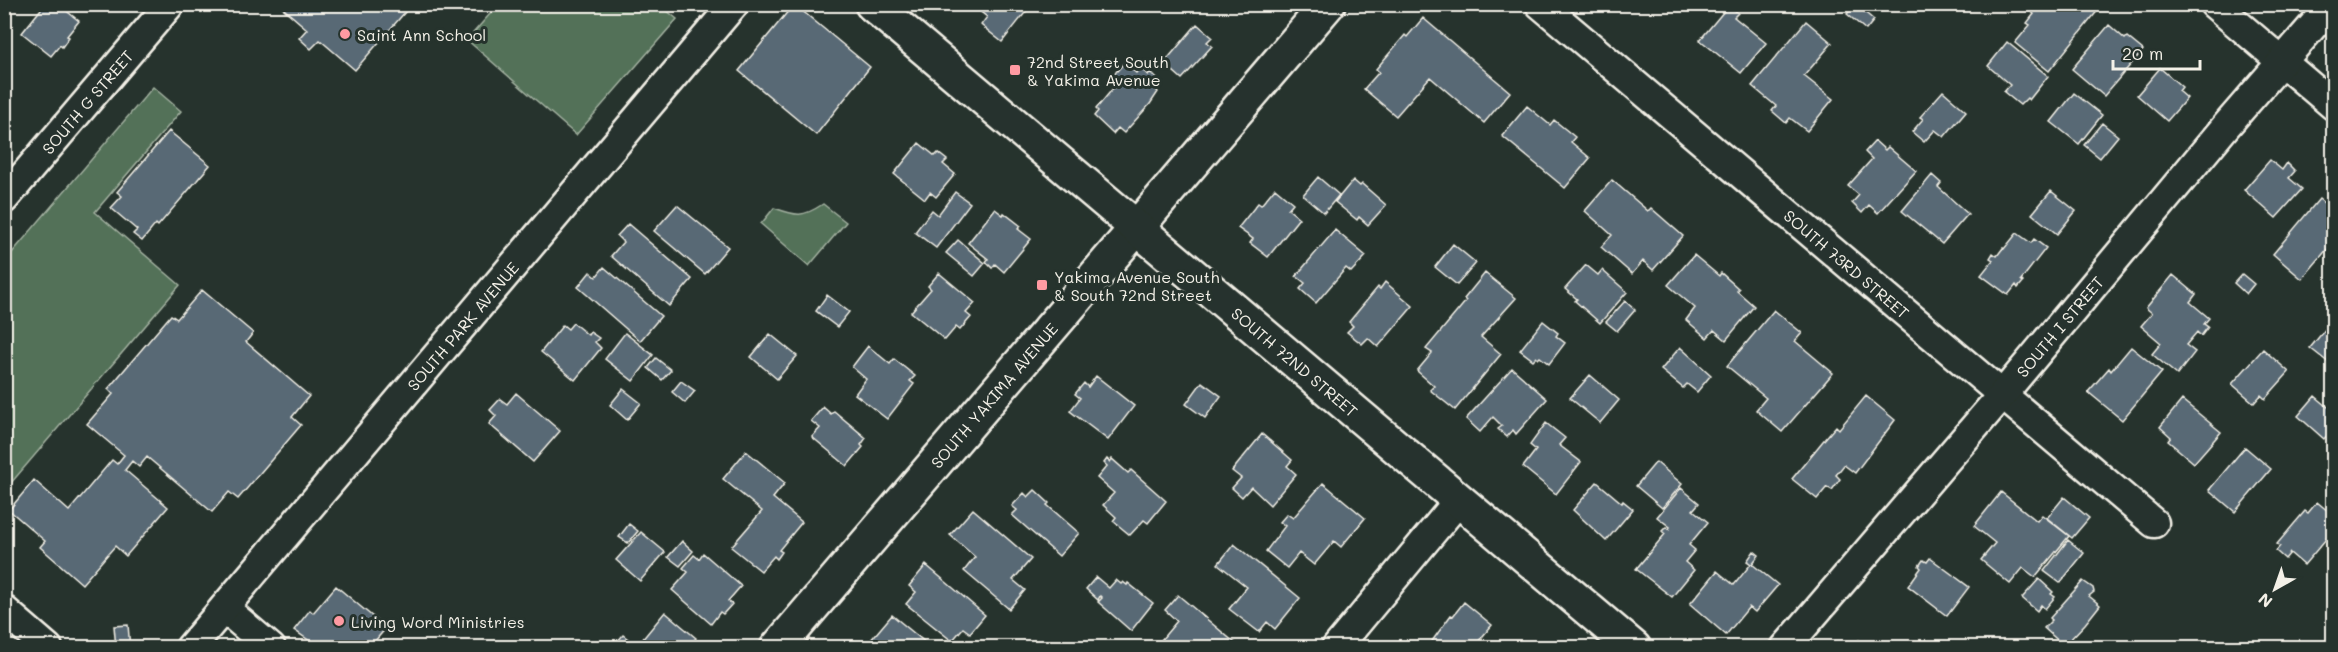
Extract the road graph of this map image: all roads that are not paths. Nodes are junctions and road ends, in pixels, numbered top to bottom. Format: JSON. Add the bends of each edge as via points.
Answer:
{"nodes":[{"id":1,"x":170,"y":4,"type":"edge"},
{"id":2,"x":734,"y":4,"type":"edge"},
{"id":3,"x":872,"y":4,"type":"edge"},
{"id":4,"x":1328,"y":4,"type":"edge"},
{"id":5,"x":1540,"y":4,"type":"edge"},
{"id":6,"x":2214,"y":4,"type":"edge"},
{"id":7,"x":2332,"y":4,"type":"edge"},
{"id":8,"x":2282,"y":62,"type":"junction"},
{"id":9,"x":2334,"y":106,"type":"edge"},
{"id":10,"x":4,"y":200,"type":"edge"},
{"id":11,"x":1136,"y":228,"type":"junction"},
{"id":12,"x":2002,"y":395,"type":"junction"},
{"id":13,"x":1459,"y":500,"type":"junction"},
{"id":14,"x":2154,"y":523,"type":"dead end"},
{"id":15,"x":224,"y":608,"type":"junction"},
{"id":16,"x":4,"y":610,"type":"edge"},
{"id":17,"x":48,"y":648,"type":"edge"},
{"id":18,"x":190,"y":648,"type":"edge"},
{"id":19,"x":271,"y":648,"type":"edge"},
{"id":20,"x":777,"y":648,"type":"edge"},
{"id":21,"x":1336,"y":648,"type":"edge"},
{"id":22,"x":1634,"y":648,"type":"edge"},
{"id":23,"x":1785,"y":648,"type":"edge"}],
"edges":[{"from":1,"to":10,"type":"street","name":"SOUTH G STREET"},
{"from":2,"to":15,"type":"street","name":"SOUTH PARK AVENUE"},
{"from":3,"to":11,"type":"main road","name":"SOUTH 72ND STREET"},
{"from":4,"to":11,"type":"main road","name":"SOUTH YAKIMA AVENUE"},
{"from":5,"to":12,"type":"street","name":"SOUTH 73RD STREET"},
{"from":6,"to":8,"type":"street"},
{"from":7,"to":8,"type":"street","name":"SOUTH I STREET"},
{"from":8,"to":9,"type":"street"},
{"from":8,"to":12,"type":"street","name":"SOUTH I STREET"},
{"from":11,"to":13,"type":"main road","name":"SOUTH 72ND STREET"},
{"from":11,"to":20,"type":"main road","name":"SOUTH YAKIMA AVENUE"},
{"from":12,"to":14,"type":"street","name":"SOUTH 73RD STREET"},
{"from":12,"to":23,"type":"street","name":"SOUTH I STREET"},
{"from":13,"to":21,"type":"street"},
{"from":13,"to":22,"type":"main road","name":"SOUTH 72ND STREET"},
{"from":15,"to":18,"type":"street","name":"SOUTH PARK AVENUE"},
{"from":15,"to":19,"type":"street"},
{"from":16,"to":17,"type":"street"}]}
